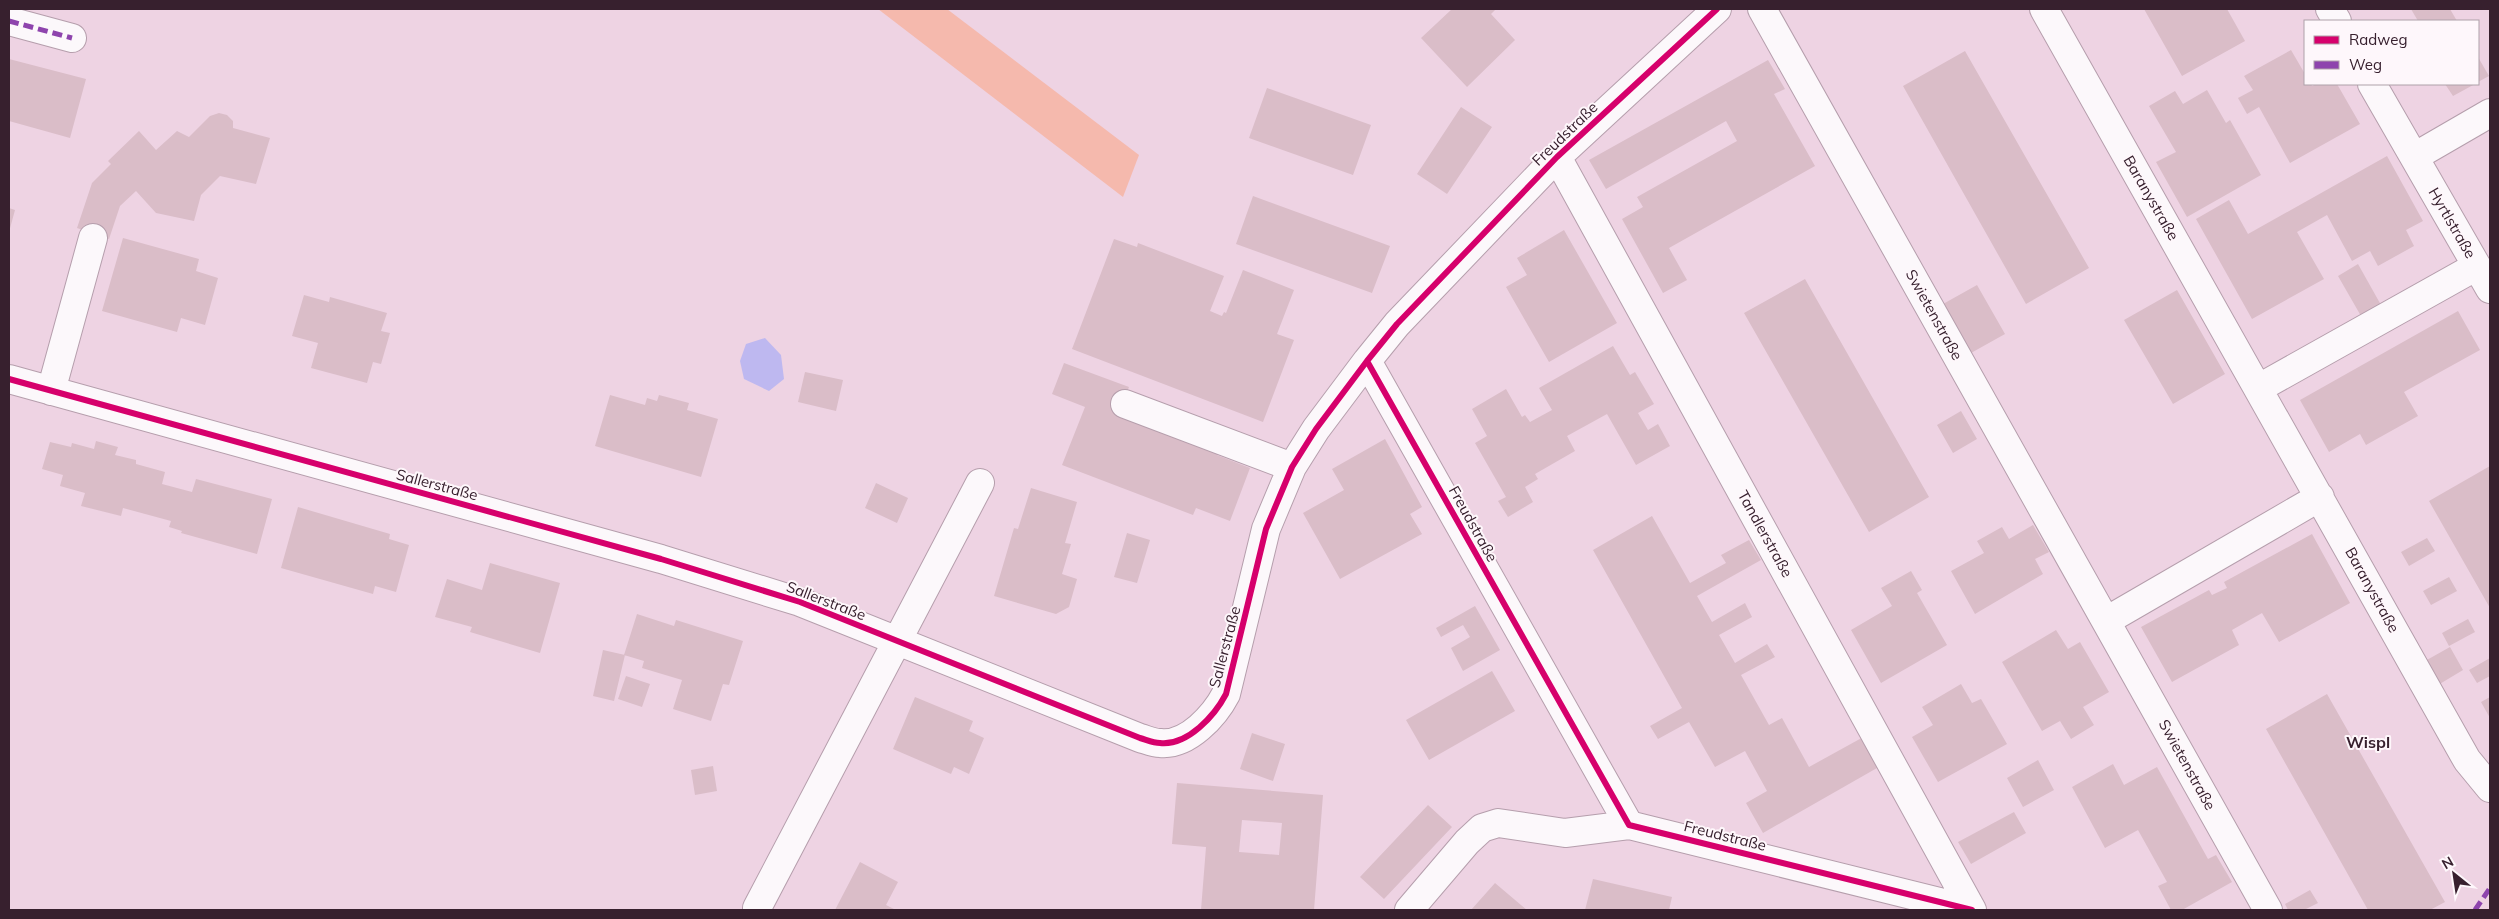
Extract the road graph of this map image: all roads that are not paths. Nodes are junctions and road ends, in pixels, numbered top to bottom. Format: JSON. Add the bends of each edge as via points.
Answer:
{"nodes":[{"id":1,"x":1718,"y":9,"type":"edge"},
{"id":2,"x":1762,"y":9,"type":"edge"},
{"id":3,"x":2044,"y":9,"type":"edge"},
{"id":4,"x":2330,"y":9,"type":"edge"},
{"id":5,"x":2336,"y":20,"type":"edge"},
{"id":6,"x":9,"y":21,"type":"edge"},
{"id":7,"x":72,"y":38,"type":"dead end"},
{"id":8,"x":2373,"y":85,"type":"edge"},
{"id":9,"x":2490,"y":113,"type":"edge"},
{"id":10,"x":2414,"y":157,"type":"junction"},
{"id":11,"x":1557,"y":158,"type":"junction"},
{"id":12,"x":93,"y":238,"type":"dead end"},
{"id":13,"x":2477,"y":266,"type":"junction"},
{"id":14,"x":2490,"y":289,"type":"edge"},
{"id":15,"x":1367,"y":361,"type":"junction"},
{"id":16,"x":9,"y":379,"type":"edge"},
{"id":17,"x":2259,"y":388,"type":"junction"},
{"id":18,"x":51,"y":391,"type":"junction"},
{"id":19,"x":1125,"y":404,"type":"dead end"},
{"id":20,"x":1292,"y":467,"type":"junction"},
{"id":21,"x":980,"y":482,"type":"dead end"},
{"id":22,"x":2320,"y":497,"type":"junction"},
{"id":23,"x":2106,"y":621,"type":"junction"},
{"id":24,"x":898,"y":643,"type":"junction"},
{"id":25,"x":2490,"y":788,"type":"edge"},
{"id":26,"x":1629,"y":826,"type":"junction"},
{"id":27,"x":757,"y":908,"type":"dead end"},
{"id":28,"x":1409,"y":910,"type":"edge"},
{"id":29,"x":1972,"y":910,"type":"edge"},
{"id":30,"x":2268,"y":910,"type":"edge"}],
"edges":[{"from":1,"to":11,"type":"street","name":"Freudstraße"},
{"from":2,"to":23,"type":"street","name":"Swietenstraße"},
{"from":3,"to":17,"type":"street","name":"Baranystraße"},
{"from":4,"to":5,"type":"street"},
{"from":6,"to":7,"type":"street"},
{"from":8,"to":10,"type":"street","name":"Hyrtlstraße"},
{"from":9,"to":10,"type":"street"},
{"from":10,"to":13,"type":"street","name":"Hyrtlstraße"},
{"from":11,"to":15,"type":"street","name":"Freudstraße","via":[[1397,324]]},
{"from":11,"to":29,"type":"street","name":"Tandlerstraße"},
{"from":12,"to":18,"type":"street"},
{"from":13,"to":14,"type":"street","name":"Hyrtlstraße"},
{"from":13,"to":17,"type":"street"},
{"from":15,"to":20,"type":"street","name":"Sallerstraße"},
{"from":15,"to":26,"type":"street","name":"Freudstraße"},
{"from":16,"to":18,"type":"street","name":"Sallerstraße"},
{"from":17,"to":22,"type":"street","name":"Baranystraße"},
{"from":18,"to":24,"type":"street","name":"Sallerstraße","via":[[661,559],[800,602]]},
{"from":19,"to":20,"type":"street"},
{"from":20,"to":24,"type":"street","name":"Sallerstraße","via":[[1266,529],[1226,694],[1216,713],[1184,738],[1161,744],[1140,738]]},
{"from":21,"to":24,"type":"street"},
{"from":22,"to":23,"type":"street"},
{"from":22,"to":25,"type":"street","name":"Baranystraße","via":[[2466,760]]},
{"from":23,"to":30,"type":"street","name":"Swietenstraße"},
{"from":24,"to":27,"type":"street"},
{"from":26,"to":28,"type":"street","via":[[1565,833],[1498,823],[1482,828]]},
{"from":26,"to":29,"type":"street","name":"Freudstraße"}]}
